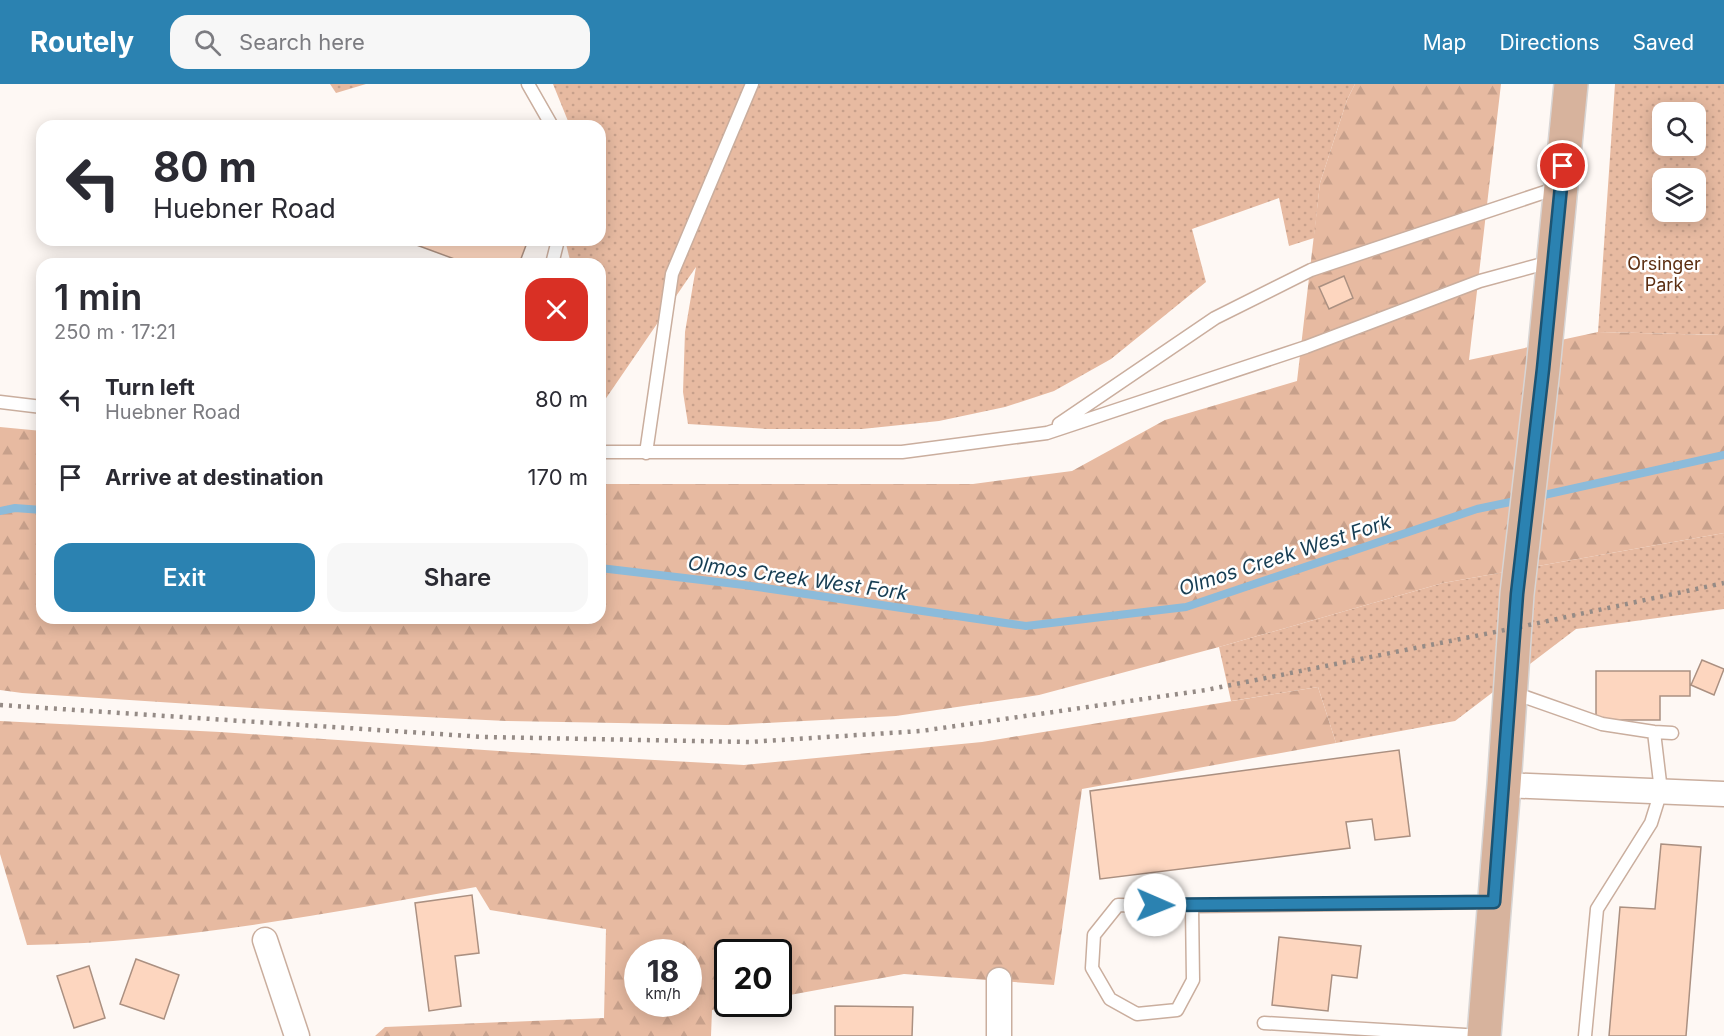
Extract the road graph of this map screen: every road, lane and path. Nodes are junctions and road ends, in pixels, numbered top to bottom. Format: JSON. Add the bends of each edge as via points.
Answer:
{"nodes":[{"id":1,"x":528,"y":84,"type":"edge"},
{"id":2,"x":752,"y":84,"type":"edge"},
{"id":3,"x":1571,"y":84,"type":"edge"},
{"id":4,"x":549,"y":120,"type":"edge"},
{"id":5,"x":1561,"y":187,"type":"junction"},
{"id":6,"x":1553,"y":262,"type":"junction"},
{"id":7,"x":0,"y":402,"type":"edge"},
{"id":8,"x":36,"y":406,"type":"edge"},
{"id":9,"x":1047,"y":433,"type":"junction"},
{"id":10,"x":606,"y":452,"type":"edge"},
{"id":11,"x":646,"y":453,"type":"junction"},
{"id":12,"x":1510,"y":692,"type":"junction"},
{"id":13,"x":1654,"y":732,"type":"junction"},
{"id":14,"x":1672,"y":733,"type":"dead end"},
{"id":15,"x":1504,"y":785,"type":"junction"},
{"id":16,"x":1661,"y":791,"type":"junction"},
{"id":17,"x":1724,"y":794,"type":"edge"},
{"id":18,"x":1494,"y":902,"type":"junction"},
{"id":19,"x":1192,"y":906,"type":"junction"},
{"id":20,"x":265,"y":940,"type":"dead end"},
{"id":21,"x":999,"y":980,"type":"dead end"},
{"id":22,"x":1264,"y":1023,"type":"dead end"},
{"id":23,"x":297,"y":1036,"type":"edge"},
{"id":24,"x":999,"y":1036,"type":"edge"},
{"id":25,"x":1483,"y":1036,"type":"edge"},
{"id":26,"x":1585,"y":1036,"type":"edge"}],
"edges":[{"from":1,"to":4,"type":"lane"},
{"from":2,"to":11,"type":"lane","via":[[672,273]]},
{"from":3,"to":5,"type":"main road"},
{"from":5,"to":6,"type":"main road"},
{"from":5,"to":9,"type":"lane","via":[[1311,270],[1215,318]]},
{"from":6,"to":9,"type":"lane","via":[[1480,281],[1306,347]]},
{"from":6,"to":12,"type":"main road"},
{"from":7,"to":8,"type":"lane"},
{"from":9,"to":11,"type":"lane","via":[[902,453]]},
{"from":10,"to":11,"type":"lane"},
{"from":12,"to":13,"type":"lane","via":[[1602,724]]},
{"from":12,"to":15,"type":"main road"},
{"from":13,"to":14,"type":"lane"},
{"from":13,"to":16,"type":"lane"},
{"from":15,"to":16,"type":"street"},
{"from":15,"to":18,"type":"main road"},
{"from":16,"to":17,"type":"street"},
{"from":16,"to":26,"type":"lane","via":[[1651,824],[1597,909]]},
{"from":18,"to":19,"type":"lane"},
{"from":18,"to":25,"type":"main road"},
{"from":19,"to":19,"type":"lane","via":[[1118,905],[1094,935],[1092,968],[1110,999],[1137,1014],[1177,1010],[1193,980]]},
{"from":20,"to":23,"type":"street"},
{"from":21,"to":24,"type":"street"},
{"from":22,"to":25,"type":"lane"}]}
